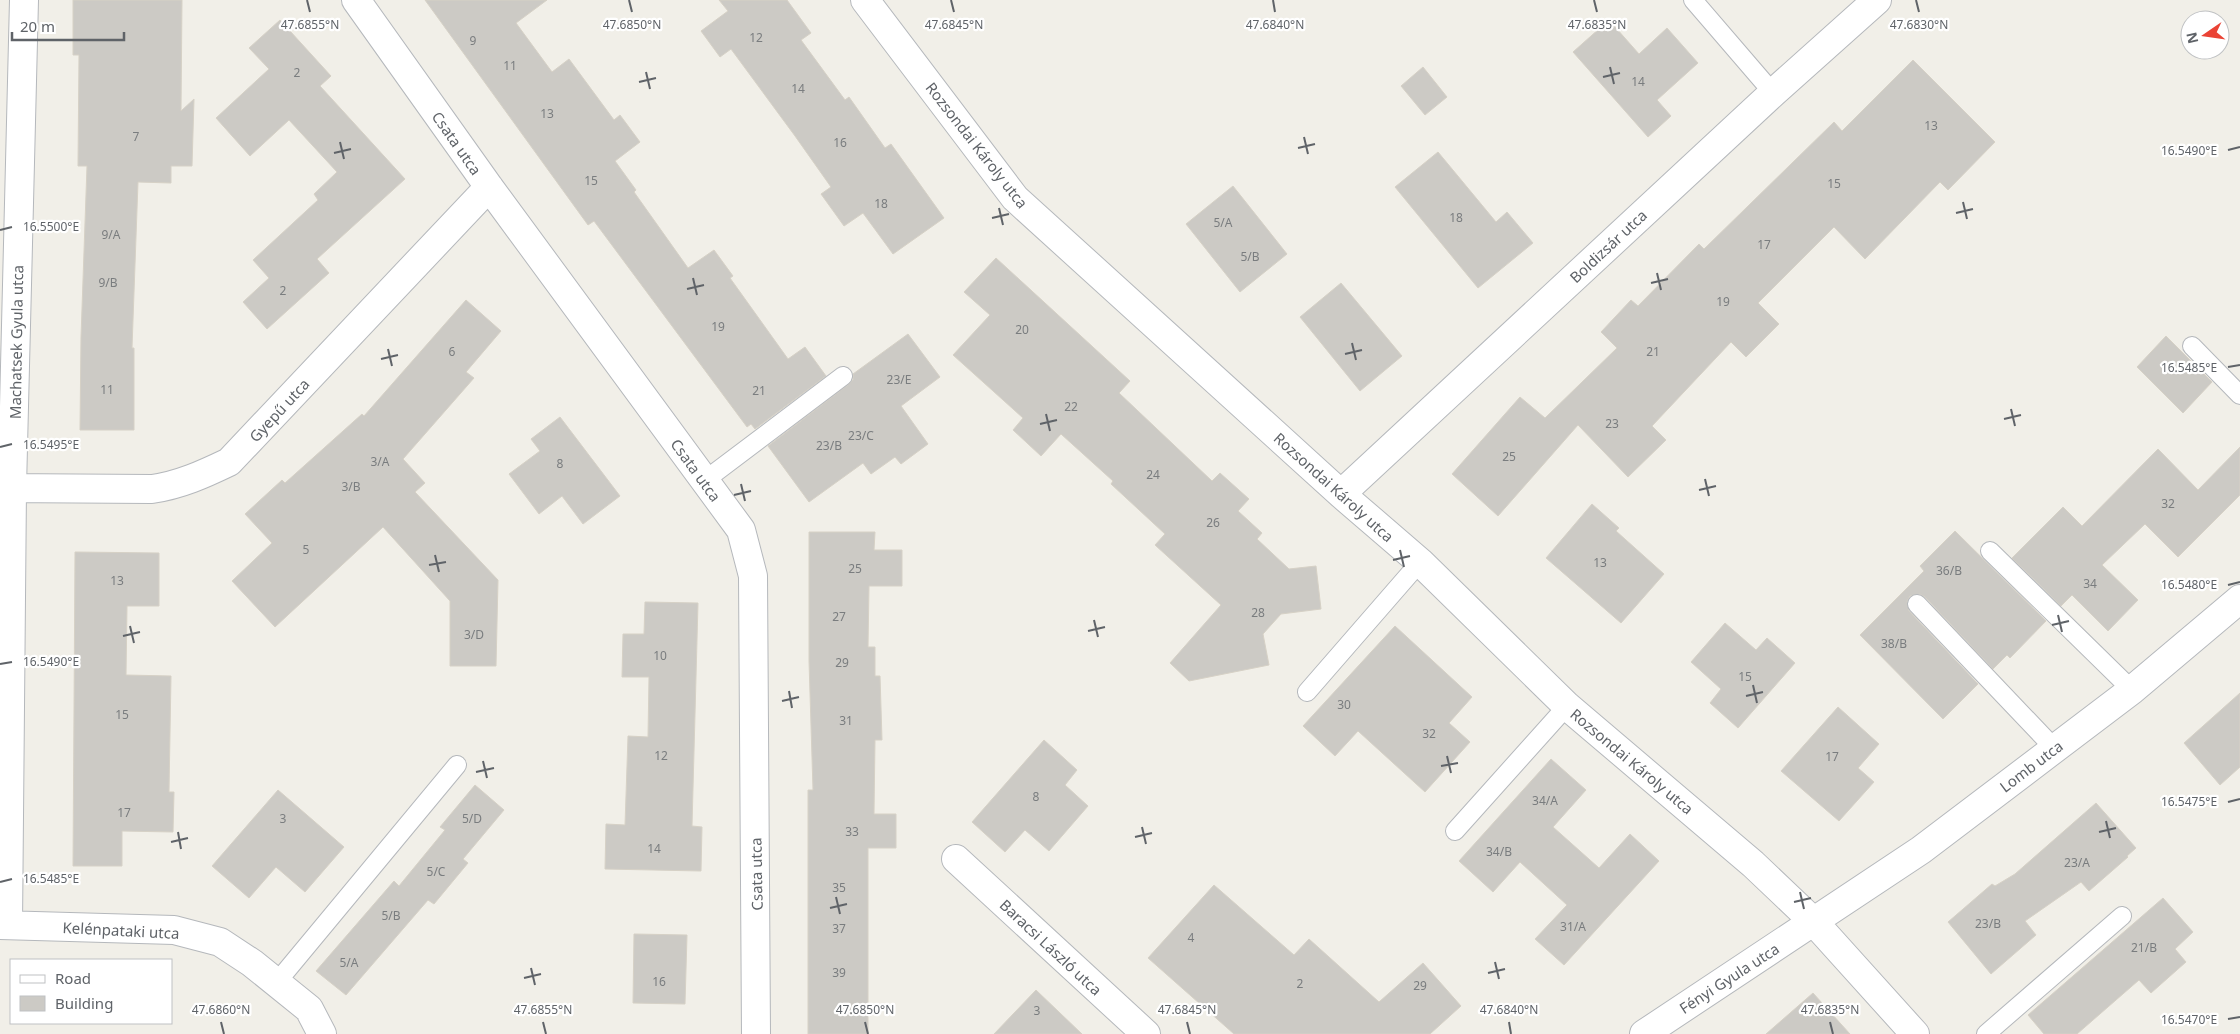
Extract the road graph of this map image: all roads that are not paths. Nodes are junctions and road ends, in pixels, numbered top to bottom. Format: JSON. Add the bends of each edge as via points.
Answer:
{"nodes":[{"id":1,"x":24,"y":0,"type":"edge"},
{"id":2,"x":356,"y":0,"type":"edge"},
{"id":3,"x":865,"y":0,"type":"edge"},
{"id":4,"x":1692,"y":0,"type":"edge"},
{"id":5,"x":1877,"y":0,"type":"edge"},
{"id":6,"x":1773,"y":94,"type":"junction"},
{"id":7,"x":489,"y":187,"type":"junction"},
{"id":8,"x":2192,"y":346,"type":"dead end"},
{"id":9,"x":843,"y":376,"type":"dead end"},
{"id":10,"x":2240,"y":395,"type":"edge"},
{"id":11,"x":704,"y":481,"type":"junction"},
{"id":12,"x":6,"y":488,"type":"edge"},
{"id":13,"x":1341,"y":494,"type":"junction"},
{"id":14,"x":1990,"y":551,"type":"dead end"},
{"id":15,"x":1420,"y":562,"type":"junction"},
{"id":16,"x":2240,"y":599,"type":"edge"},
{"id":17,"x":1917,"y":604,"type":"dead end"},
{"id":18,"x":2132,"y":690,"type":"junction"},
{"id":19,"x":1307,"y":692,"type":"dead end"},
{"id":20,"x":1567,"y":706,"type":"junction"},
{"id":21,"x":2054,"y":748,"type":"junction"},
{"id":22,"x":457,"y":765,"type":"dead end"},
{"id":23,"x":1455,"y":831,"type":"dead end"},
{"id":24,"x":956,"y":859,"type":"dead end"},
{"id":25,"x":2122,"y":916,"type":"dead end"},
{"id":26,"x":1814,"y":922,"type":"junction"},
{"id":27,"x":4,"y":925,"type":"edge"},
{"id":28,"x":276,"y":982,"type":"junction"},
{"id":29,"x":322,"y":1034,"type":"edge"},
{"id":30,"x":756,"y":1034,"type":"edge"},
{"id":31,"x":1146,"y":1034,"type":"edge"},
{"id":32,"x":1644,"y":1034,"type":"edge"},
{"id":33,"x":1915,"y":1034,"type":"edge"},
{"id":34,"x":1986,"y":1034,"type":"edge"}],
"edges":[{"from":1,"to":12,"type":"street","name":"Machatsek Gyula utca"},
{"from":2,"to":7,"type":"street","name":"Csata utca"},
{"from":3,"to":13,"type":"street","name":"Rozsondai Károly utca","via":[[1015,198]]},
{"from":4,"to":6,"type":"lane"},
{"from":5,"to":6,"type":"street","name":"Boldizsár utca"},
{"from":6,"to":13,"type":"street","name":"Boldizsár utca"},
{"from":7,"to":11,"type":"street","name":"Csata utca"},
{"from":7,"to":12,"type":"street","name":"Gyepű utca","via":[[229,462],[186,481],[152,490]]},
{"from":8,"to":10,"type":"lane"},
{"from":9,"to":11,"type":"lane"},
{"from":11,"to":30,"type":"street","name":"Csata utca","via":[[741,530],[753,576]]},
{"from":12,"to":27,"type":"street","name":"Machatsek Gyula utca"},
{"from":13,"to":15,"type":"street","name":"Rozsondai Károly utca"},
{"from":14,"to":18,"type":"lane"},
{"from":15,"to":19,"type":"lane"},
{"from":15,"to":20,"type":"street","name":"Rozsondai Károly utca"},
{"from":16,"to":18,"type":"street","name":"Lomb utca"},
{"from":17,"to":21,"type":"lane"},
{"from":18,"to":21,"type":"street","name":"Lomb utca"},
{"from":20,"to":23,"type":"lane"},
{"from":20,"to":26,"type":"street","name":"Rozsondai Károly utca","via":[[1753,864]]},
{"from":21,"to":26,"type":"street","name":"Lomb utca","via":[[1921,850]]},
{"from":22,"to":28,"type":"lane"},
{"from":24,"to":31,"type":"street","name":"Baracsi László utca"},
{"from":25,"to":34,"type":"lane"},
{"from":26,"to":32,"type":"street","name":"Fényi Gyula utca"},
{"from":26,"to":33,"type":"street","name":"Rozsondai Károly utca"},
{"from":27,"to":28,"type":"street","name":"Kelénpataki utca","via":[[174,930],[220,942]]},
{"from":28,"to":29,"type":"street","name":"Kelénpataki utca","via":[[309,1009]]}]}
